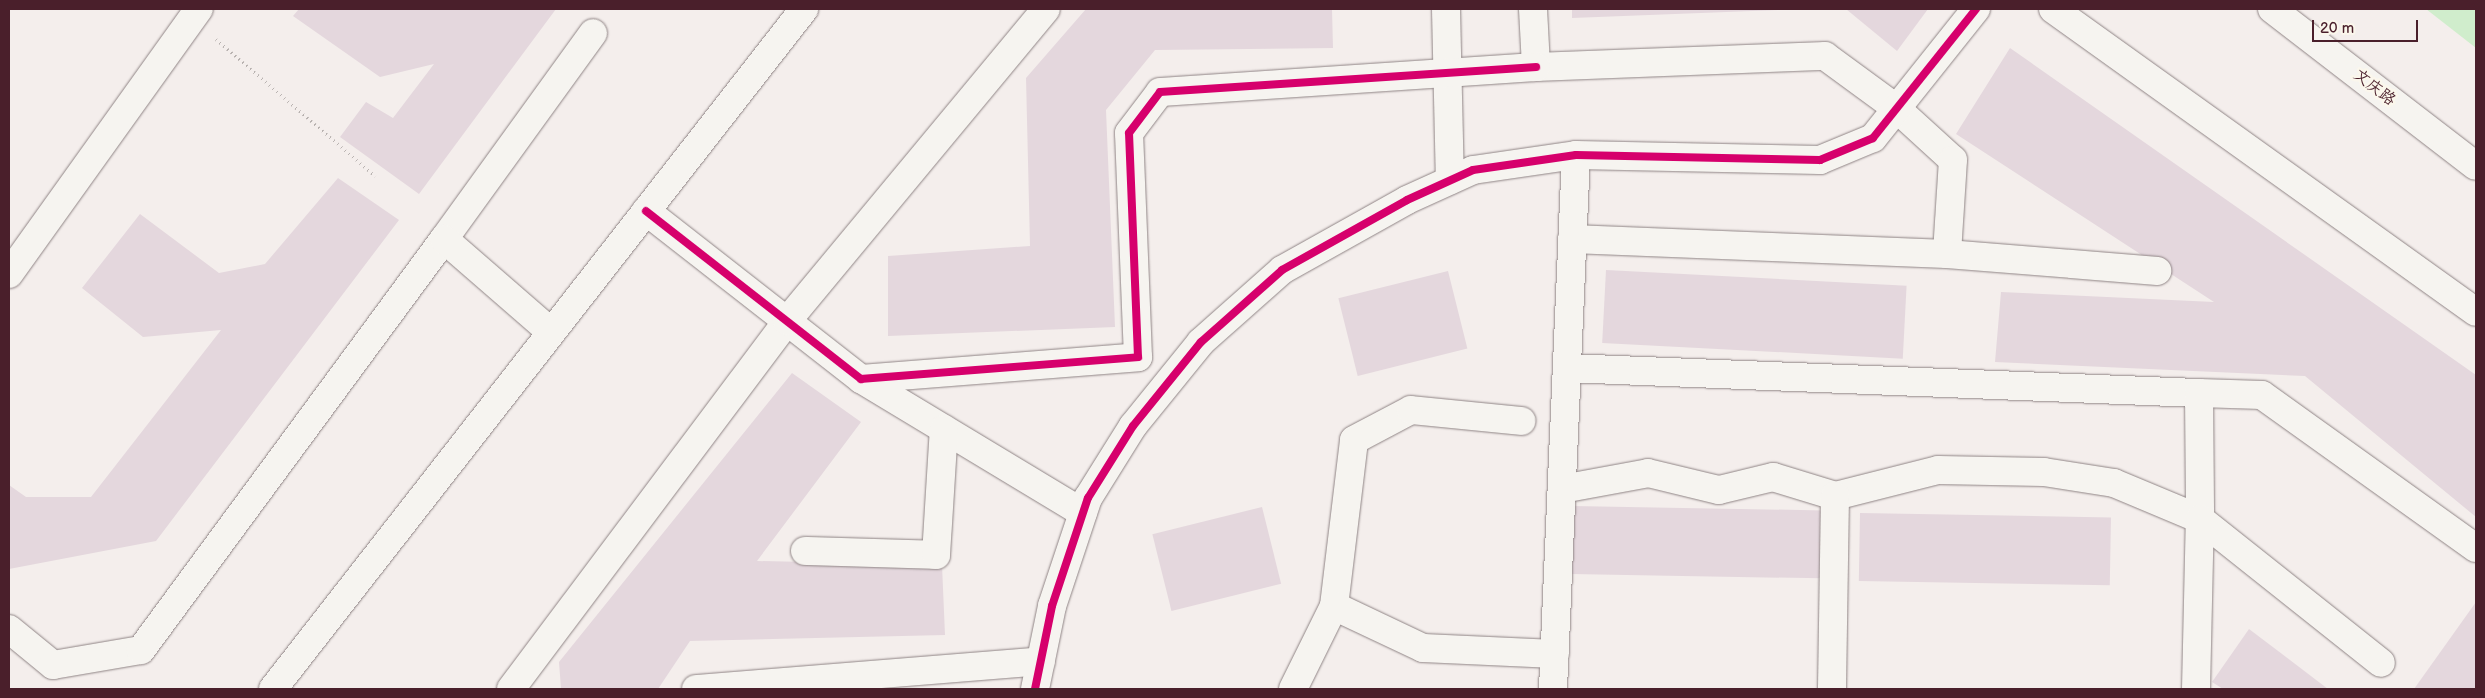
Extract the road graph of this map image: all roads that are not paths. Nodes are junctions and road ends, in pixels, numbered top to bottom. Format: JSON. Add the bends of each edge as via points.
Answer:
{"nodes":[{"id":1,"x":804,"y":9,"type":"edge"},
{"id":2,"x":1046,"y":9,"type":"edge"},
{"id":3,"x":1446,"y":9,"type":"edge"},
{"id":4,"x":1534,"y":9,"type":"edge"},
{"id":5,"x":1976,"y":9,"type":"edge"},
{"id":6,"x":2053,"y":9,"type":"edge"},
{"id":7,"x":2272,"y":9,"type":"edge"},
{"id":8,"x":196,"y":14,"type":"edge"},
{"id":9,"x":593,"y":33,"type":"dead end"},
{"id":10,"x":1536,"y":67,"type":"junction"},
{"id":11,"x":1448,"y":73,"type":"junction"},
{"id":12,"x":1896,"y":108,"type":"junction"},
{"id":13,"x":1576,"y":155,"type":"junction"},
{"id":14,"x":2476,"y":166,"type":"edge"},
{"id":15,"x":1450,"y":180,"type":"junction"},
{"id":16,"x":646,"y":211,"type":"junction"},
{"id":17,"x":444,"y":239,"type":"junction"},
{"id":18,"x":1572,"y":240,"type":"junction"},
{"id":19,"x":1947,"y":254,"type":"junction"},
{"id":20,"x":2157,"y":270,"type":"dead end"},
{"id":21,"x":9,"y":274,"type":"edge"},
{"id":22,"x":2476,"y":312,"type":"edge"},
{"id":23,"x":787,"y":321,"type":"junction"},
{"id":24,"x":551,"y":332,"type":"junction"},
{"id":25,"x":1567,"y":368,"type":"junction"},
{"id":26,"x":861,"y":379,"type":"junction"},
{"id":27,"x":2199,"y":393,"type":"junction"},
{"id":28,"x":1521,"y":421,"type":"dead end"},
{"id":29,"x":944,"y":429,"type":"junction"},
{"id":30,"x":1562,"y":489,"type":"junction"},
{"id":31,"x":1835,"y":496,"type":"junction"},
{"id":32,"x":1083,"y":513,"type":"junction"},
{"id":33,"x":2200,"y":519,"type":"junction"},
{"id":34,"x":2476,"y":548,"type":"edge"},
{"id":35,"x":805,"y":551,"type":"dead end"},
{"id":36,"x":1334,"y":606,"type":"junction"},
{"id":37,"x":9,"y":629,"type":"edge"},
{"id":38,"x":1555,"y":654,"type":"junction"},
{"id":39,"x":1041,"y":661,"type":"junction"},
{"id":40,"x":2381,"y":663,"type":"dead end"},
{"id":41,"x":273,"y":689,"type":"edge"},
{"id":42,"x":511,"y":689,"type":"edge"},
{"id":43,"x":696,"y":689,"type":"edge"},
{"id":44,"x":1035,"y":689,"type":"edge"},
{"id":45,"x":1293,"y":689,"type":"edge"},
{"id":46,"x":1553,"y":689,"type":"edge"},
{"id":47,"x":1832,"y":689,"type":"edge"},
{"id":48,"x":2196,"y":689,"type":"edge"}],
"edges":[{"from":1,"to":16,"type":"street"},
{"from":2,"to":23,"type":"street"},
{"from":3,"to":11,"type":"street"},
{"from":4,"to":10,"type":"street"},
{"from":5,"to":12,"type":"street"},
{"from":6,"to":22,"type":"street"},
{"from":7,"to":14,"type":"street","name":"文庆路"},
{"from":8,"to":21,"type":"street"},
{"from":9,"to":17,"type":"street"},
{"from":10,"to":11,"type":"street"},
{"from":10,"to":12,"type":"street","via":[[1825,56]]},
{"from":11,"to":15,"type":"street"},
{"from":11,"to":26,"type":"street","via":[[1160,92],[1128,133],[1138,357]]},
{"from":12,"to":13,"type":"street","via":[[1873,138],[1820,160]]},
{"from":12,"to":19,"type":"street","via":[[1952,160]]},
{"from":13,"to":15,"type":"street","via":[[1473,170]]},
{"from":13,"to":18,"type":"street"},
{"from":15,"to":32,"type":"street","via":[[1407,200],[1282,270],[1201,342],[1133,426],[1088,498]]},
{"from":16,"to":23,"type":"street"},
{"from":16,"to":24,"type":"street"},
{"from":17,"to":24,"type":"street"},
{"from":17,"to":37,"type":"street","via":[[141,650],[53,665]]},
{"from":18,"to":19,"type":"street"},
{"from":18,"to":25,"type":"street"},
{"from":19,"to":20,"type":"street"},
{"from":23,"to":26,"type":"street"},
{"from":23,"to":42,"type":"street"},
{"from":24,"to":41,"type":"street"},
{"from":25,"to":27,"type":"street"},
{"from":25,"to":30,"type":"street"},
{"from":26,"to":29,"type":"street"},
{"from":27,"to":33,"type":"street"},
{"from":27,"to":34,"type":"street","via":[[2262,395]]},
{"from":28,"to":36,"type":"street","via":[[1411,410],[1354,440]]},
{"from":29,"to":32,"type":"street"},
{"from":29,"to":35,"type":"street","via":[[936,554]]},
{"from":30,"to":31,"type":"street","via":[[1648,473],[1719,490],[1773,477]]},
{"from":30,"to":38,"type":"street"},
{"from":31,"to":33,"type":"street","via":[[1938,470],[2044,472],[2114,483]]},
{"from":31,"to":47,"type":"street"},
{"from":32,"to":39,"type":"street","via":[[1052,606]]},
{"from":33,"to":40,"type":"street"},
{"from":33,"to":48,"type":"street"},
{"from":36,"to":38,"type":"street","via":[[1423,648]]},
{"from":36,"to":45,"type":"street"},
{"from":38,"to":46,"type":"street"},
{"from":39,"to":43,"type":"street"},
{"from":39,"to":44,"type":"street"}]}
